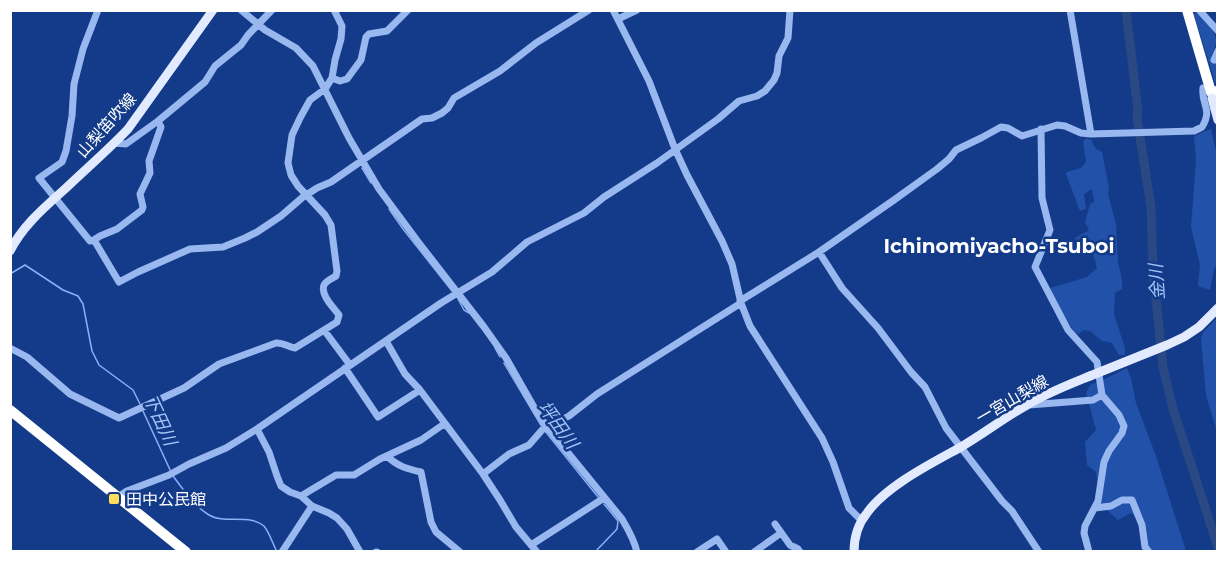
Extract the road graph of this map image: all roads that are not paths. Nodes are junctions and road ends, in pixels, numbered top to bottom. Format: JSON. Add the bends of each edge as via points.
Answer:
{"nodes":[{"id":1,"x":98,"y":10,"type":"edge"},
{"id":2,"x":213,"y":10,"type":"edge"},
{"id":3,"x":241,"y":10,"type":"edge"},
{"id":4,"x":272,"y":10,"type":"edge"},
{"id":5,"x":334,"y":10,"type":"edge"},
{"id":6,"x":408,"y":10,"type":"edge"},
{"id":7,"x":589,"y":10,"type":"edge"},
{"id":8,"x":613,"y":10,"type":"edge"},
{"id":9,"x":637,"y":10,"type":"edge"},
{"id":10,"x":790,"y":10,"type":"edge"},
{"id":11,"x":1070,"y":10,"type":"edge"},
{"id":12,"x":1187,"y":10,"type":"edge"},
{"id":13,"x":1199,"y":10,"type":"edge"},
{"id":14,"x":618,"y":19,"type":"junction"},
{"id":15,"x":258,"y":25,"type":"junction"},
{"id":16,"x":1218,"y":31,"type":"edge"},
{"id":17,"x":1218,"y":51,"type":"edge"},
{"id":18,"x":1214,"y":60,"type":"dead end"},
{"id":19,"x":332,"y":78,"type":"junction"},
{"id":20,"x":325,"y":89,"type":"junction"},
{"id":21,"x":1212,"y":99,"type":"edge"},
{"id":22,"x":1218,"y":120,"type":"edge"},
{"id":23,"x":158,"y":121,"type":"junction"},
{"id":24,"x":1041,"y":129,"type":"junction"},
{"id":25,"x":1093,"y":134,"type":"junction"},
{"id":26,"x":114,"y":143,"type":"junction"},
{"id":27,"x":675,"y":149,"type":"junction"},
{"id":28,"x":362,"y":160,"type":"junction"},
{"id":29,"x":306,"y":194,"type":"junction"},
{"id":30,"x":55,"y":198,"type":"junction"},
{"id":31,"x":94,"y":240,"type":"junction"},
{"id":32,"x":10,"y":251,"type":"edge"},
{"id":33,"x":819,"y":252,"type":"junction"},
{"id":34,"x":458,"y":293,"type":"junction"},
{"id":35,"x":740,"y":302,"type":"junction"},
{"id":36,"x":1218,"y":308,"type":"edge"},
{"id":37,"x":324,"y":330,"type":"junction"},
{"id":38,"x":386,"y":341,"type":"junction"},
{"id":39,"x":10,"y":348,"type":"edge"},
{"id":40,"x":347,"y":367,"type":"junction"},
{"id":41,"x":420,"y":390,"type":"junction"},
{"id":42,"x":1102,"y":394,"type":"junction"},
{"id":43,"x":1026,"y":405,"type":"junction"},
{"id":44,"x":10,"y":410,"type":"edge"},
{"id":45,"x":444,"y":424,"type":"junction"},
{"id":46,"x":545,"y":428,"type":"junction"},
{"id":47,"x":257,"y":429,"type":"junction"},
{"id":48,"x":959,"y":447,"type":"junction"},
{"id":49,"x":387,"y":456,"type":"junction"},
{"id":50,"x":483,"y":474,"type":"junction"},
{"id":51,"x":301,"y":496,"type":"junction"},
{"id":52,"x":118,"y":497,"type":"junction"},
{"id":53,"x":604,"y":498,"type":"junction"},
{"id":54,"x":312,"y":506,"type":"junction"},
{"id":55,"x":1095,"y":508,"type":"junction"},
{"id":56,"x":862,"y":521,"type":"junction"},
{"id":57,"x":774,"y":524,"type":"dead end"},
{"id":58,"x":781,"y":533,"type":"junction"},
{"id":59,"x":531,"y":545,"type":"junction"},
{"id":60,"x":797,"y":551,"type":"edge"},
{"id":61,"x":186,"y":552,"type":"edge"},
{"id":62,"x":282,"y":552,"type":"edge"},
{"id":63,"x":360,"y":552,"type":"edge"},
{"id":64,"x":460,"y":552,"type":"edge"},
{"id":65,"x":537,"y":552,"type":"edge"},
{"id":66,"x":637,"y":552,"type":"edge"},
{"id":67,"x":697,"y":552,"type":"edge"},
{"id":68,"x":726,"y":552,"type":"edge"},
{"id":69,"x":754,"y":552,"type":"edge"},
{"id":70,"x":854,"y":552,"type":"edge"},
{"id":71,"x":1039,"y":552,"type":"edge"},
{"id":72,"x":1089,"y":552,"type":"edge"},
{"id":73,"x":1149,"y":552,"type":"edge"}],
"edges":[{"from":1,"to":30,"type":"street","via":[[74,84],[66,151],[62,162],[39,178]]},
{"from":2,"to":26,"type":"main road","name":"山梨笛吹線","via":[[139,115]]},
{"from":3,"to":15,"type":"street"},
{"from":4,"to":15,"type":"street"},
{"from":5,"to":19,"type":"street","via":[[342,26]]},
{"from":6,"to":19,"type":"street","via":[[387,31],[366,37],[361,60],[347,79]]},
{"from":7,"to":28,"type":"street","via":[[454,98],[442,112],[422,119]]},
{"from":8,"to":14,"type":"street"},
{"from":9,"to":14,"type":"street"},
{"from":10,"to":27,"type":"street","via":[[789,34],[772,84],[761,94],[739,101]]},
{"from":11,"to":25,"type":"street"},
{"from":12,"to":21,"type":"highway"},
{"from":13,"to":16,"type":"street"},
{"from":14,"to":27,"type":"street","via":[[649,81]]},
{"from":15,"to":20,"type":"street","via":[[305,56]]},
{"from":15,"to":23,"type":"street","via":[[215,66],[205,82]]},
{"from":17,"to":18,"type":"street"},
{"from":19,"to":20,"type":"street"},
{"from":20,"to":28,"type":"street"},
{"from":20,"to":29,"type":"street","via":[[310,100],[292,135],[288,163],[291,175]]},
{"from":21,"to":22,"type":"main road"},
{"from":21,"to":25,"type":"street","via":[[1202,128]]},
{"from":23,"to":26,"type":"street","via":[[126,144]]},
{"from":23,"to":31,"type":"street","via":[[161,127],[149,161],[150,173],[140,194],[142,210]]},
{"from":24,"to":25,"type":"street","via":[[1060,125]]},
{"from":24,"to":33,"type":"street","via":[[1022,136],[1000,127],[956,150],[937,169]]},
{"from":24,"to":42,"type":"street","via":[[1042,198],[1050,230],[1035,267],[1068,330],[1097,362]]},
{"from":26,"to":30,"type":"main road","name":"山梨笛吹線"},
{"from":27,"to":34,"type":"street","via":[[584,213],[527,242],[492,272]]},
{"from":27,"to":35,"type":"street","via":[[732,264]]},
{"from":28,"to":29,"type":"street"},
{"from":28,"to":34,"type":"street","via":[[379,189]]},
{"from":29,"to":31,"type":"street","via":[[281,216],[245,238],[223,247],[190,249],[119,282]]},
{"from":29,"to":37,"type":"street","via":[[325,214],[333,231],[337,272],[324,286],[324,293],[339,315],[337,322]]},
{"from":30,"to":31,"type":"street","via":[[90,241]]},
{"from":30,"to":32,"type":"main road","name":"山梨笛吹線","via":[[28,225]]},
{"from":33,"to":35,"type":"street"},
{"from":33,"to":48,"type":"street","via":[[842,288],[925,387]]},
{"from":34,"to":38,"type":"street"},
{"from":34,"to":46,"type":"street","via":[[506,358]]},
{"from":35,"to":46,"type":"street"},
{"from":35,"to":56,"type":"street","via":[[750,326],[822,438],[849,508]]},
{"from":36,"to":43,"type":"main road","name":"一宮山梨線","bridge":true,"via":[[1184,337]]},
{"from":37,"to":39,"type":"street","via":[[295,348],[280,342],[219,364],[184,388],[119,418],[70,394],[27,357]]},
{"from":37,"to":40,"type":"street"},
{"from":38,"to":40,"type":"street"},
{"from":38,"to":41,"type":"street","via":[[405,374]]},
{"from":40,"to":41,"type":"street","via":[[378,417]]},
{"from":40,"to":47,"type":"street"},
{"from":41,"to":45,"type":"street"},
{"from":42,"to":43,"type":"street","via":[[1093,400]]},
{"from":42,"to":55,"type":"street","via":[[1124,426],[1104,462]]},
{"from":43,"to":48,"type":"main road","name":"一宮山梨線"},
{"from":44,"to":52,"type":"highway"},
{"from":45,"to":49,"type":"street"},
{"from":45,"to":50,"type":"street"},
{"from":46,"to":50,"type":"street","via":[[529,446],[510,454]]},
{"from":46,"to":53,"type":"street"},
{"from":47,"to":51,"type":"street","via":[[281,486]]},
{"from":47,"to":52,"type":"street","via":[[226,448]]},
{"from":48,"to":56,"type":"main road","name":"一宮山梨線","via":[[886,493]]},
{"from":48,"to":71,"type":"street","via":[[1012,511]]},
{"from":49,"to":51,"type":"street","via":[[354,475],[336,475]]},
{"from":49,"to":64,"type":"street","via":[[407,470],[421,472],[431,522],[436,532]]},
{"from":50,"to":59,"type":"street"},
{"from":51,"to":54,"type":"street"},
{"from":52,"to":61,"type":"highway"},
{"from":53,"to":59,"type":"street"},
{"from":53,"to":66,"type":"street","via":[[629,531]]},
{"from":54,"to":62,"type":"street"},
{"from":54,"to":63,"type":"street","via":[[343,523]]},
{"from":55,"to":72,"type":"street","via":[[1084,529]]},
{"from":55,"to":73,"type":"street","via":[[1132,500]]},
{"from":56,"to":70,"type":"main road","name":"一宮山梨線","via":[[855,536]]},
{"from":57,"to":58,"type":"street"},
{"from":58,"to":60,"type":"street"},
{"from":58,"to":69,"type":"street"},
{"from":59,"to":65,"type":"street"},
{"from":67,"to":68,"type":"street","via":[[717,539]]}]}
